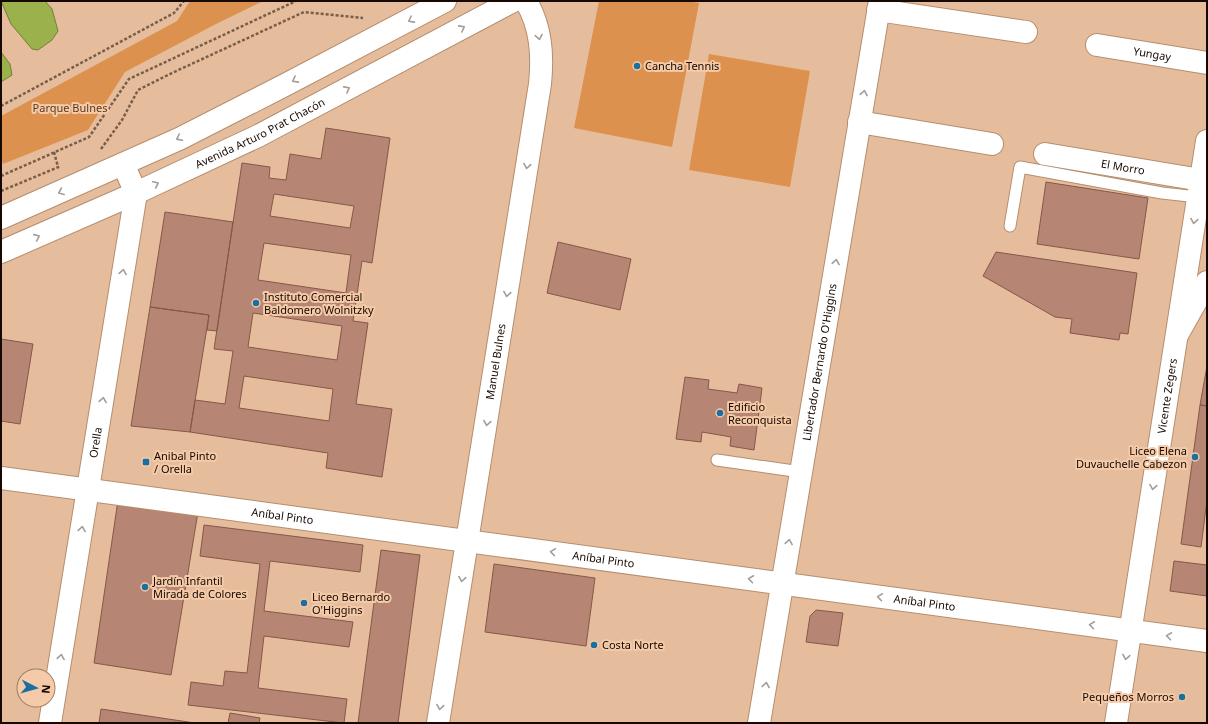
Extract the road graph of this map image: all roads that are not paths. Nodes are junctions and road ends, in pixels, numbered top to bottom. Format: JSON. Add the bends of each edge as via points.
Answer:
{"nodes":[{"id":1,"x":445,"y":1,"type":"edge"},
{"id":2,"x":513,"y":1,"type":"edge"},
{"id":3,"x":526,"y":1,"type":"edge"},
{"id":4,"x":879,"y":5,"type":"edge"},
{"id":5,"x":1026,"y":32,"type":"dead end"},
{"id":6,"x":1097,"y":45,"type":"dead end"},
{"id":7,"x":1207,"y":63,"type":"edge"},
{"id":8,"x":859,"y":122,"type":"junction"},
{"id":9,"x":1207,"y":141,"type":"edge"},
{"id":10,"x":992,"y":144,"type":"dead end"},
{"id":11,"x":1045,"y":154,"type":"dead end"},
{"id":12,"x":123,"y":164,"type":"junction"},
{"id":13,"x":1200,"y":188,"type":"junction"},
{"id":14,"x":136,"y":193,"type":"junction"},
{"id":15,"x":1,"y":218,"type":"edge"},
{"id":16,"x":1010,"y":226,"type":"dead end"},
{"id":17,"x":1,"y":252,"type":"edge"},
{"id":18,"x":1207,"y":282,"type":"edge"},
{"id":19,"x":1176,"y":336,"type":"junction"},
{"id":20,"x":717,"y":460,"type":"dead end"},
{"id":21,"x":801,"y":472,"type":"junction"},
{"id":22,"x":1,"y":478,"type":"edge"},
{"id":23,"x":88,"y":489,"type":"junction"},
{"id":24,"x":468,"y":541,"type":"junction"},
{"id":25,"x":782,"y":583,"type":"junction"},
{"id":26,"x":1131,"y":630,"type":"junction"},
{"id":27,"x":1207,"y":641,"type":"edge"},
{"id":28,"x":50,"y":723,"type":"edge"},
{"id":29,"x":438,"y":723,"type":"edge"},
{"id":30,"x":759,"y":723,"type":"edge"},
{"id":31,"x":1116,"y":723,"type":"edge"}],
"edges":[{"from":1,"to":12,"type":"street","one_way":true,"via":[[232,112]]},
{"from":14,"to":2,"type":"street","name":"Avenida Arturo Prat Chacón","one_way":true,"via":[[258,136]]},
{"from":3,"to":24,"type":"street","name":"Manuel Bulnes","one_way":true,"via":[[535,20],[542,66]]},
{"from":4,"to":5,"type":"street"},
{"from":8,"to":4,"type":"street","name":"Libertador Bernardo O'Higgins","one_way":true},
{"from":6,"to":7,"type":"street","name":"Yungay"},
{"from":8,"to":10,"type":"street"},
{"from":21,"to":8,"type":"street","name":"Libertador Bernardo O'Higgins","one_way":true},
{"from":9,"to":13,"type":"street","name":"Vicente Zegers"},
{"from":11,"to":13,"type":"street","name":"El Morro"},
{"from":12,"to":14,"type":"street"},
{"from":12,"to":15,"type":"street","one_way":true},
{"from":13,"to":16,"type":"lane","via":[[1162,193],[1020,167]]},
{"from":13,"to":19,"type":"street","name":"Vicente Zegers","one_way":true},
{"from":17,"to":14,"type":"street","name":"Avenida Arturo Prat Chacón","one_way":true},
{"from":23,"to":14,"type":"street","name":"Orella","one_way":true},
{"from":18,"to":19,"type":"street"},
{"from":19,"to":26,"type":"street","name":"Vicente Zegers","one_way":true},
{"from":20,"to":21,"type":"lane"},
{"from":25,"to":21,"type":"street","name":"Libertador Bernardo O'Higgins","one_way":true},
{"from":22,"to":23,"type":"street","name":"Aníbal Pinto"},
{"from":23,"to":24,"type":"street","name":"Aníbal Pinto"},
{"from":28,"to":23,"type":"street","name":"Orella","one_way":true},
{"from":25,"to":24,"type":"street","name":"Aníbal Pinto","one_way":true},
{"from":24,"to":29,"type":"street","name":"Manuel Bulnes","one_way":true},
{"from":26,"to":25,"type":"street","name":"Aníbal Pinto","one_way":true},
{"from":30,"to":25,"type":"street","name":"Libertador Bernardo O'Higgins","one_way":true},
{"from":27,"to":26,"type":"street","name":"Aníbal Pinto","one_way":true},
{"from":26,"to":31,"type":"street","name":"Vicente Zegers","one_way":true}]}
